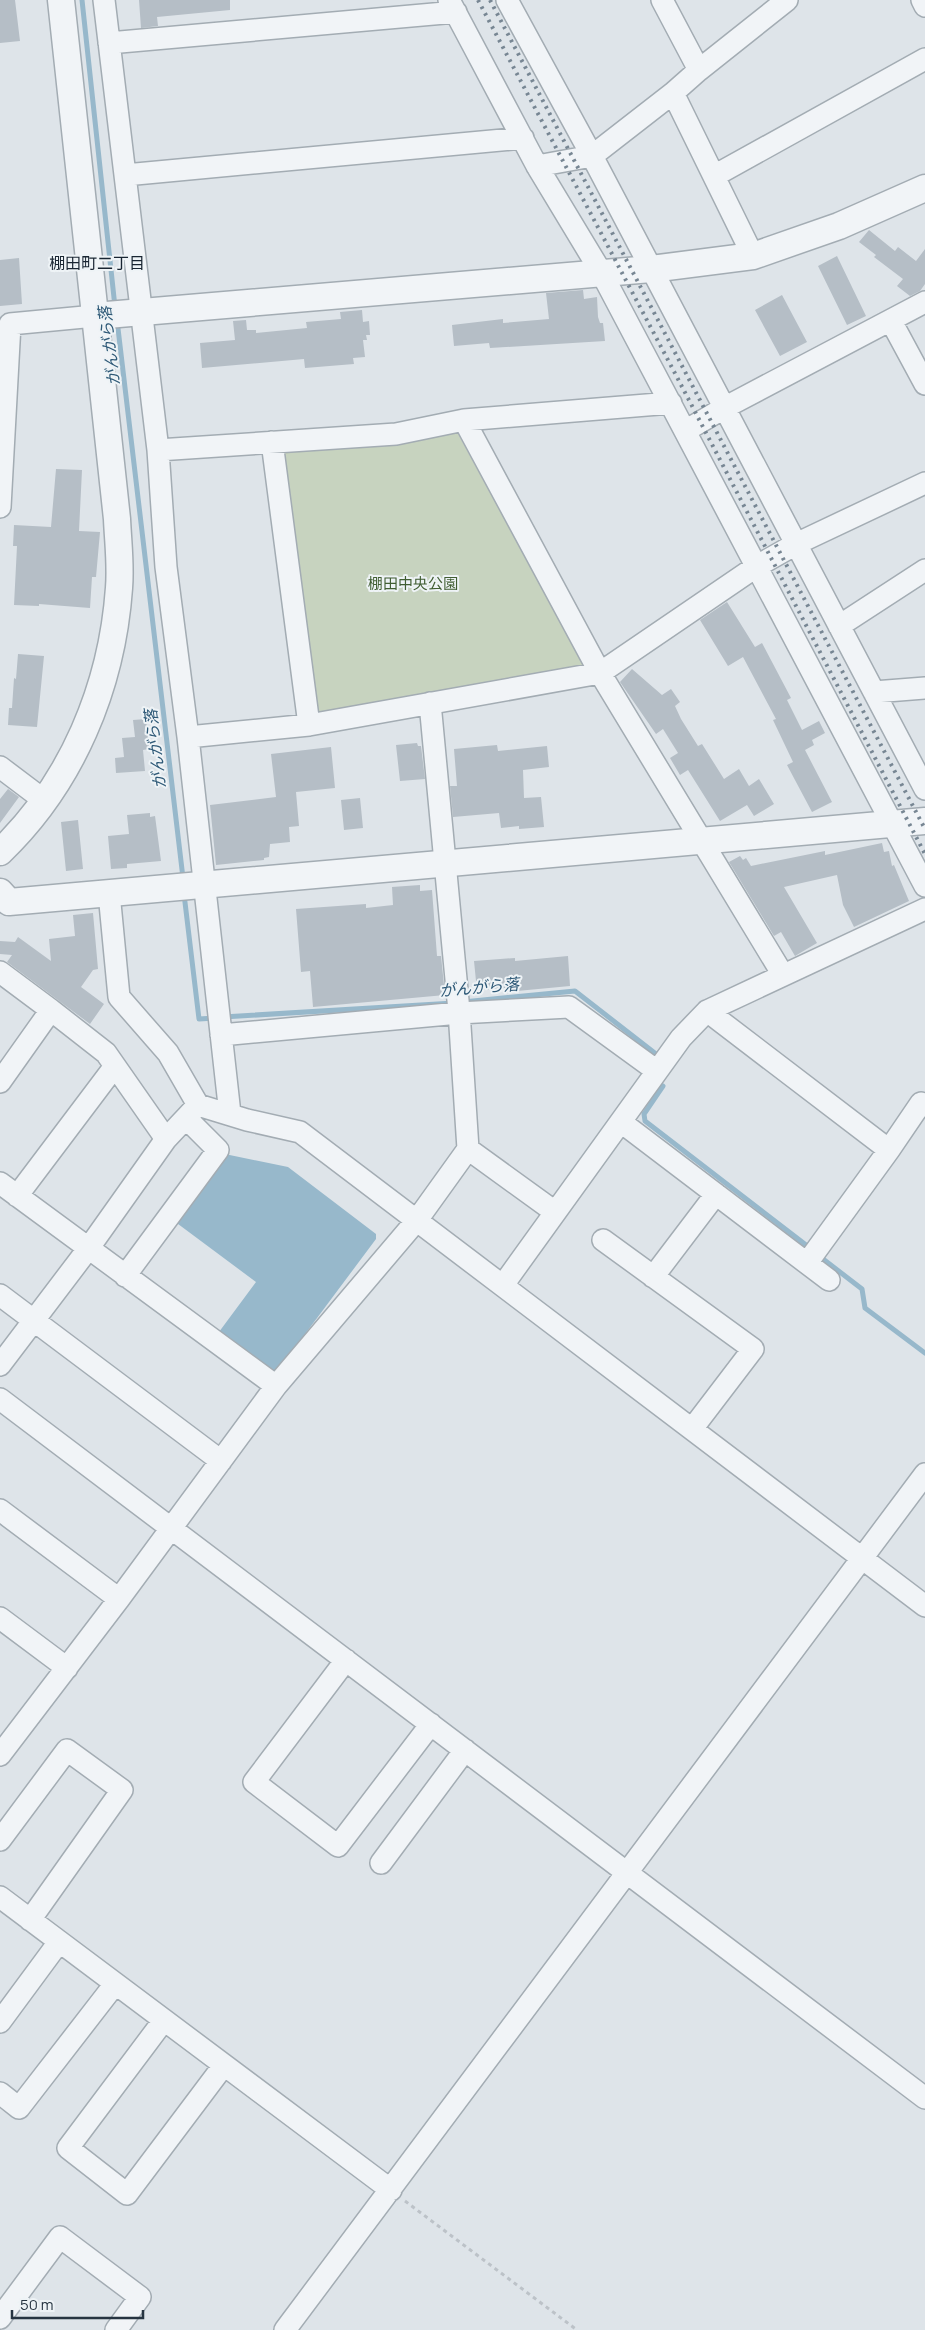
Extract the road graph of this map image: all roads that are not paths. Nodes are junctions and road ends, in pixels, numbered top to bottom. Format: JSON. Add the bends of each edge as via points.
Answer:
{"nodes":[{"id":1,"x":61,"y":0,"type":"edge"},
{"id":2,"x":104,"y":0,"type":"edge"},
{"id":3,"x":507,"y":0,"type":"edge"},
{"id":4,"x":662,"y":0,"type":"edge"},
{"id":5,"x":787,"y":0,"type":"edge"},
{"id":6,"x":922,"y":0,"type":"edge"},
{"id":7,"x":453,"y":6,"type":"edge"},
{"id":8,"x":925,"y":6,"type":"edge"},
{"id":9,"x":108,"y":43,"type":"junction"},
{"id":10,"x":925,"y":59,"type":"edge"},
{"id":11,"x":699,"y":70,"type":"junction"},
{"id":12,"x":673,"y":92,"type":"junction"},
{"id":13,"x":523,"y":138,"type":"junction"},
{"id":14,"x":592,"y":156,"type":"junction"},
{"id":15,"x":537,"y":166,"type":"junction"},
{"id":16,"x":124,"y":175,"type":"junction"},
{"id":17,"x":714,"y":176,"type":"junction"},
{"id":18,"x":925,"y":188,"type":"edge"},
{"id":19,"x":753,"y":256,"type":"junction"},
{"id":20,"x":651,"y":269,"type":"junction"},
{"id":21,"x":601,"y":272,"type":"junction"},
{"id":22,"x":925,"y":302,"type":"edge"},
{"id":23,"x":143,"y":312,"type":"junction"},
{"id":24,"x":95,"y":316,"type":"junction"},
{"id":25,"x":891,"y":321,"type":"junction"},
{"id":26,"x":5,"y":324,"type":"edge"},
{"id":27,"x":925,"y":384,"type":"edge"},
{"id":28,"x":671,"y":403,"type":"junction"},
{"id":29,"x":724,"y":408,"type":"junction"},
{"id":30,"x":464,"y":420,"type":"junction"},
{"id":31,"x":685,"y":431,"type":"junction"},
{"id":32,"x":272,"y":442,"type":"junction"},
{"id":33,"x":158,"y":450,"type":"junction"},
{"id":34,"x":925,"y":483,"type":"edge"},
{"id":35,"x":0,"y":507,"type":"edge"},
{"id":36,"x":796,"y":544,"type":"junction"},
{"id":37,"x":757,"y":566,"type":"junction"},
{"id":38,"x":925,"y":570,"type":"edge"},
{"id":39,"x":839,"y":626,"type":"junction"},
{"id":40,"x":600,"y":673,"type":"junction"},
{"id":41,"x":925,"y":688,"type":"edge"},
{"id":42,"x":874,"y":692,"type":"junction"},
{"id":43,"x":430,"y":703,"type":"junction"},
{"id":44,"x":308,"y":724,"type":"junction"},
{"id":45,"x":188,"y":737,"type":"junction"},
{"id":46,"x":0,"y":767,"type":"edge"},
{"id":47,"x":925,"y":789,"type":"edge"},
{"id":48,"x":45,"y":800,"type":"junction"},
{"id":49,"x":925,"y":821,"type":"edge"},
{"id":50,"x":892,"y":824,"type":"junction"},
{"id":51,"x":702,"y":841,"type":"junction"},
{"id":52,"x":0,"y":852,"type":"edge"},
{"id":53,"x":445,"y":864,"type":"junction"},
{"id":54,"x":192,"y":886,"type":"junction"},
{"id":55,"x":925,"y":886,"type":"edge"},
{"id":56,"x":0,"y":892,"type":"edge"},
{"id":57,"x":109,"y":893,"type":"junction"},
{"id":58,"x":925,"y":909,"type":"edge"},
{"id":59,"x":0,"y":972,"type":"edge"},
{"id":60,"x":783,"y":975,"type":"junction"},
{"id":61,"x":458,"y":1005,"type":"junction"},
{"id":62,"x":51,"y":1010,"type":"junction"},
{"id":63,"x":708,"y":1011,"type":"junction"},
{"id":64,"x":221,"y":1035,"type":"junction"},
{"id":65,"x":115,"y":1066,"type":"junction"},
{"id":66,"x":657,"y":1071,"type":"junction"},
{"id":67,"x":0,"y":1082,"type":"edge"},
{"id":68,"x":925,"y":1106,"type":"edge"},
{"id":69,"x":192,"y":1111,"type":"junction"},
{"id":70,"x":230,"y":1114,"type":"junction"},
{"id":71,"x":621,"y":1122,"type":"junction"},
{"id":72,"x":166,"y":1139,"type":"junction"},
{"id":73,"x":468,"y":1149,"type":"junction"},
{"id":74,"x":889,"y":1150,"type":"junction"},
{"id":75,"x":0,"y":1183,"type":"edge"},
{"id":76,"x":716,"y":1194,"type":"junction"},
{"id":77,"x":17,"y":1196,"type":"junction"},
{"id":78,"x":555,"y":1212,"type":"junction"},
{"id":79,"x":417,"y":1220,"type":"junction"},
{"id":80,"x":603,"y":1240,"type":"dead end"},
{"id":81,"x":88,"y":1249,"type":"junction"},
{"id":82,"x":807,"y":1263,"type":"junction"},
{"id":83,"x":125,"y":1276,"type":"junction"},
{"id":84,"x":653,"y":1277,"type":"junction"},
{"id":85,"x":829,"y":1280,"type":"dead end"},
{"id":86,"x":503,"y":1285,"type":"junction"},
{"id":87,"x":0,"y":1295,"type":"edge"},
{"id":88,"x":33,"y":1321,"type":"junction"},
{"id":89,"x":0,"y":1365,"type":"edge"},
{"id":90,"x":276,"y":1386,"type":"junction"},
{"id":91,"x":0,"y":1399,"type":"edge"},
{"id":92,"x":692,"y":1429,"type":"junction"},
{"id":93,"x":221,"y":1461,"type":"junction"},
{"id":94,"x":925,"y":1474,"type":"edge"},
{"id":95,"x":0,"y":1510,"type":"edge"},
{"id":96,"x":172,"y":1528,"type":"junction"},
{"id":97,"x":862,"y":1558,"type":"junction"},
{"id":98,"x":119,"y":1599,"type":"junction"},
{"id":99,"x":925,"y":1606,"type":"edge"},
{"id":100,"x":0,"y":1618,"type":"edge"},
{"id":101,"x":346,"y":1660,"type":"junction"},
{"id":102,"x":67,"y":1668,"type":"junction"},
{"id":103,"x":430,"y":1724,"type":"junction"},
{"id":104,"x":465,"y":1750,"type":"junction"},
{"id":105,"x":0,"y":1756,"type":"edge"},
{"id":106,"x":0,"y":1840,"type":"edge"},
{"id":107,"x":381,"y":1863,"type":"dead end"},
{"id":108,"x":628,"y":1873,"type":"junction"},
{"id":109,"x":1,"y":1900,"type":"edge"},
{"id":110,"x":30,"y":1920,"type":"junction"},
{"id":111,"x":59,"y":1942,"type":"junction"},
{"id":112,"x":115,"y":1984,"type":"junction"},
{"id":113,"x":164,"y":2020,"type":"junction"},
{"id":114,"x":0,"y":2022,"type":"edge"},
{"id":115,"x":224,"y":2066,"type":"junction"},
{"id":116,"x":0,"y":2093,"type":"edge"},
{"id":117,"x":925,"y":2098,"type":"edge"},
{"id":118,"x":390,"y":2190,"type":"junction"},
{"id":119,"x":0,"y":2318,"type":"edge"},
{"id":120,"x":116,"y":2330,"type":"edge"},
{"id":121,"x":285,"y":2330,"type":"edge"}],
"edges":[{"from":1,"to":24,"type":"street"},
{"from":2,"to":9,"type":"street"},
{"from":3,"to":14,"type":"street"},
{"from":4,"to":11,"type":"street"},
{"from":5,"to":11,"type":"street"},
{"from":6,"to":8,"type":"street"},
{"from":7,"to":9,"type":"street"},
{"from":7,"to":13,"type":"street"},
{"from":9,"to":16,"type":"street"},
{"from":10,"to":17,"type":"street"},
{"from":11,"to":12,"type":"street"},
{"from":12,"to":14,"type":"street"},
{"from":12,"to":17,"type":"street"},
{"from":13,"to":15,"type":"street"},
{"from":13,"to":16,"type":"street"},
{"from":14,"to":15,"type":"street"},
{"from":14,"to":20,"type":"street"},
{"from":15,"to":21,"type":"street"},
{"from":16,"to":23,"type":"street"},
{"from":17,"to":19,"type":"street"},
{"from":18,"to":19,"type":"street","via":[[839,226]]},
{"from":19,"to":20,"type":"street"},
{"from":20,"to":21,"type":"street"},
{"from":20,"to":29,"type":"street"},
{"from":21,"to":23,"type":"street"},
{"from":21,"to":28,"type":"street"},
{"from":22,"to":25,"type":"street"},
{"from":23,"to":24,"type":"street"},
{"from":23,"to":33,"type":"street"},
{"from":24,"to":26,"type":"street"},
{"from":24,"to":48,"type":"street","via":[[117,519],[119,587],[110,654],[90,718],[60,778]]},
{"from":25,"to":27,"type":"street"},
{"from":25,"to":29,"type":"street"},
{"from":26,"to":35,"type":"street"},
{"from":28,"to":30,"type":"street"},
{"from":28,"to":31,"type":"street"},
{"from":29,"to":31,"type":"street"},
{"from":29,"to":36,"type":"street"},
{"from":30,"to":32,"type":"street","via":[[396,434]]},
{"from":30,"to":40,"type":"street"},
{"from":31,"to":37,"type":"street"},
{"from":32,"to":33,"type":"street"},
{"from":32,"to":44,"type":"street"},
{"from":33,"to":45,"type":"street","via":[[166,567]]},
{"from":34,"to":36,"type":"street"},
{"from":36,"to":37,"type":"street"},
{"from":36,"to":39,"type":"street"},
{"from":37,"to":40,"type":"street"},
{"from":37,"to":50,"type":"street"},
{"from":38,"to":39,"type":"street"},
{"from":39,"to":42,"type":"street"},
{"from":40,"to":43,"type":"street"},
{"from":40,"to":51,"type":"street"},
{"from":41,"to":42,"type":"street"},
{"from":42,"to":47,"type":"street"},
{"from":43,"to":44,"type":"street"},
{"from":43,"to":53,"type":"street"},
{"from":44,"to":45,"type":"street"},
{"from":45,"to":54,"type":"street"},
{"from":46,"to":48,"type":"street"},
{"from":48,"to":52,"type":"street","via":[[20,833]]},
{"from":49,"to":50,"type":"street"},
{"from":50,"to":51,"type":"street"},
{"from":50,"to":55,"type":"street"},
{"from":51,"to":53,"type":"street"},
{"from":51,"to":60,"type":"street"},
{"from":53,"to":54,"type":"street"},
{"from":53,"to":61,"type":"street"},
{"from":54,"to":57,"type":"street"},
{"from":54,"to":64,"type":"street"},
{"from":56,"to":57,"type":"street","via":[[9,902]]},
{"from":57,"to":69,"type":"street","via":[[119,997],[168,1053]]},
{"from":58,"to":60,"type":"street"},
{"from":59,"to":62,"type":"street"},
{"from":60,"to":63,"type":"street"},
{"from":61,"to":64,"type":"street"},
{"from":61,"to":66,"type":"street","via":[[569,1007]]},
{"from":61,"to":73,"type":"street"},
{"from":62,"to":65,"type":"street","via":[[106,1053]]},
{"from":62,"to":67,"type":"street"},
{"from":63,"to":66,"type":"street","via":[[681,1038]]},
{"from":63,"to":74,"type":"street"},
{"from":64,"to":70,"type":"street"},
{"from":65,"to":72,"type":"street"},
{"from":65,"to":77,"type":"street"},
{"from":66,"to":71,"type":"street"},
{"from":68,"to":74,"type":"street","via":[[921,1102]]},
{"from":69,"to":70,"type":"street"},
{"from":69,"to":72,"type":"street"},
{"from":69,"to":83,"type":"street","via":[[218,1150]]},
{"from":70,"to":79,"type":"street","via":[[300,1132]]},
{"from":71,"to":76,"type":"street"},
{"from":71,"to":78,"type":"street"},
{"from":72,"to":81,"type":"street"},
{"from":73,"to":78,"type":"street"},
{"from":73,"to":79,"type":"street"},
{"from":74,"to":82,"type":"street"},
{"from":75,"to":77,"type":"street"},
{"from":76,"to":82,"type":"street"},
{"from":76,"to":84,"type":"street"},
{"from":77,"to":81,"type":"street"},
{"from":78,"to":86,"type":"street"},
{"from":79,"to":86,"type":"street"},
{"from":79,"to":90,"type":"street"},
{"from":80,"to":84,"type":"street"},
{"from":81,"to":83,"type":"street"},
{"from":81,"to":88,"type":"street"},
{"from":82,"to":85,"type":"street"},
{"from":83,"to":90,"type":"street"},
{"from":84,"to":92,"type":"street","via":[[753,1350]]},
{"from":86,"to":92,"type":"street"},
{"from":87,"to":88,"type":"street"},
{"from":88,"to":89,"type":"street"},
{"from":88,"to":93,"type":"street"},
{"from":90,"to":93,"type":"street"},
{"from":91,"to":96,"type":"street"},
{"from":92,"to":97,"type":"street"},
{"from":93,"to":96,"type":"street"},
{"from":94,"to":97,"type":"street"},
{"from":95,"to":98,"type":"street"},
{"from":96,"to":98,"type":"street"},
{"from":96,"to":101,"type":"street"},
{"from":97,"to":99,"type":"street"},
{"from":97,"to":108,"type":"street"},
{"from":98,"to":102,"type":"street"},
{"from":100,"to":102,"type":"street"},
{"from":101,"to":103,"type":"street"},
{"from":101,"to":103,"type":"street","via":[[254,1782],[338,1846]]},
{"from":102,"to":105,"type":"street"},
{"from":103,"to":104,"type":"street"},
{"from":104,"to":107,"type":"street"},
{"from":104,"to":108,"type":"street"},
{"from":106,"to":110,"type":"street","via":[[67,1750],[122,1790]]},
{"from":108,"to":117,"type":"street"},
{"from":108,"to":118,"type":"street"},
{"from":109,"to":110,"type":"street"},
{"from":110,"to":111,"type":"street"},
{"from":111,"to":112,"type":"street"},
{"from":111,"to":114,"type":"street"},
{"from":112,"to":113,"type":"street"},
{"from":112,"to":116,"type":"street","via":[[19,2108]]},
{"from":113,"to":115,"type":"street"},
{"from":113,"to":115,"type":"street","via":[[68,2148],[127,2194]]},
{"from":115,"to":118,"type":"street"},
{"from":118,"to":121,"type":"street"},
{"from":119,"to":120,"type":"street","via":[[60,2238],[140,2297]]}]}
